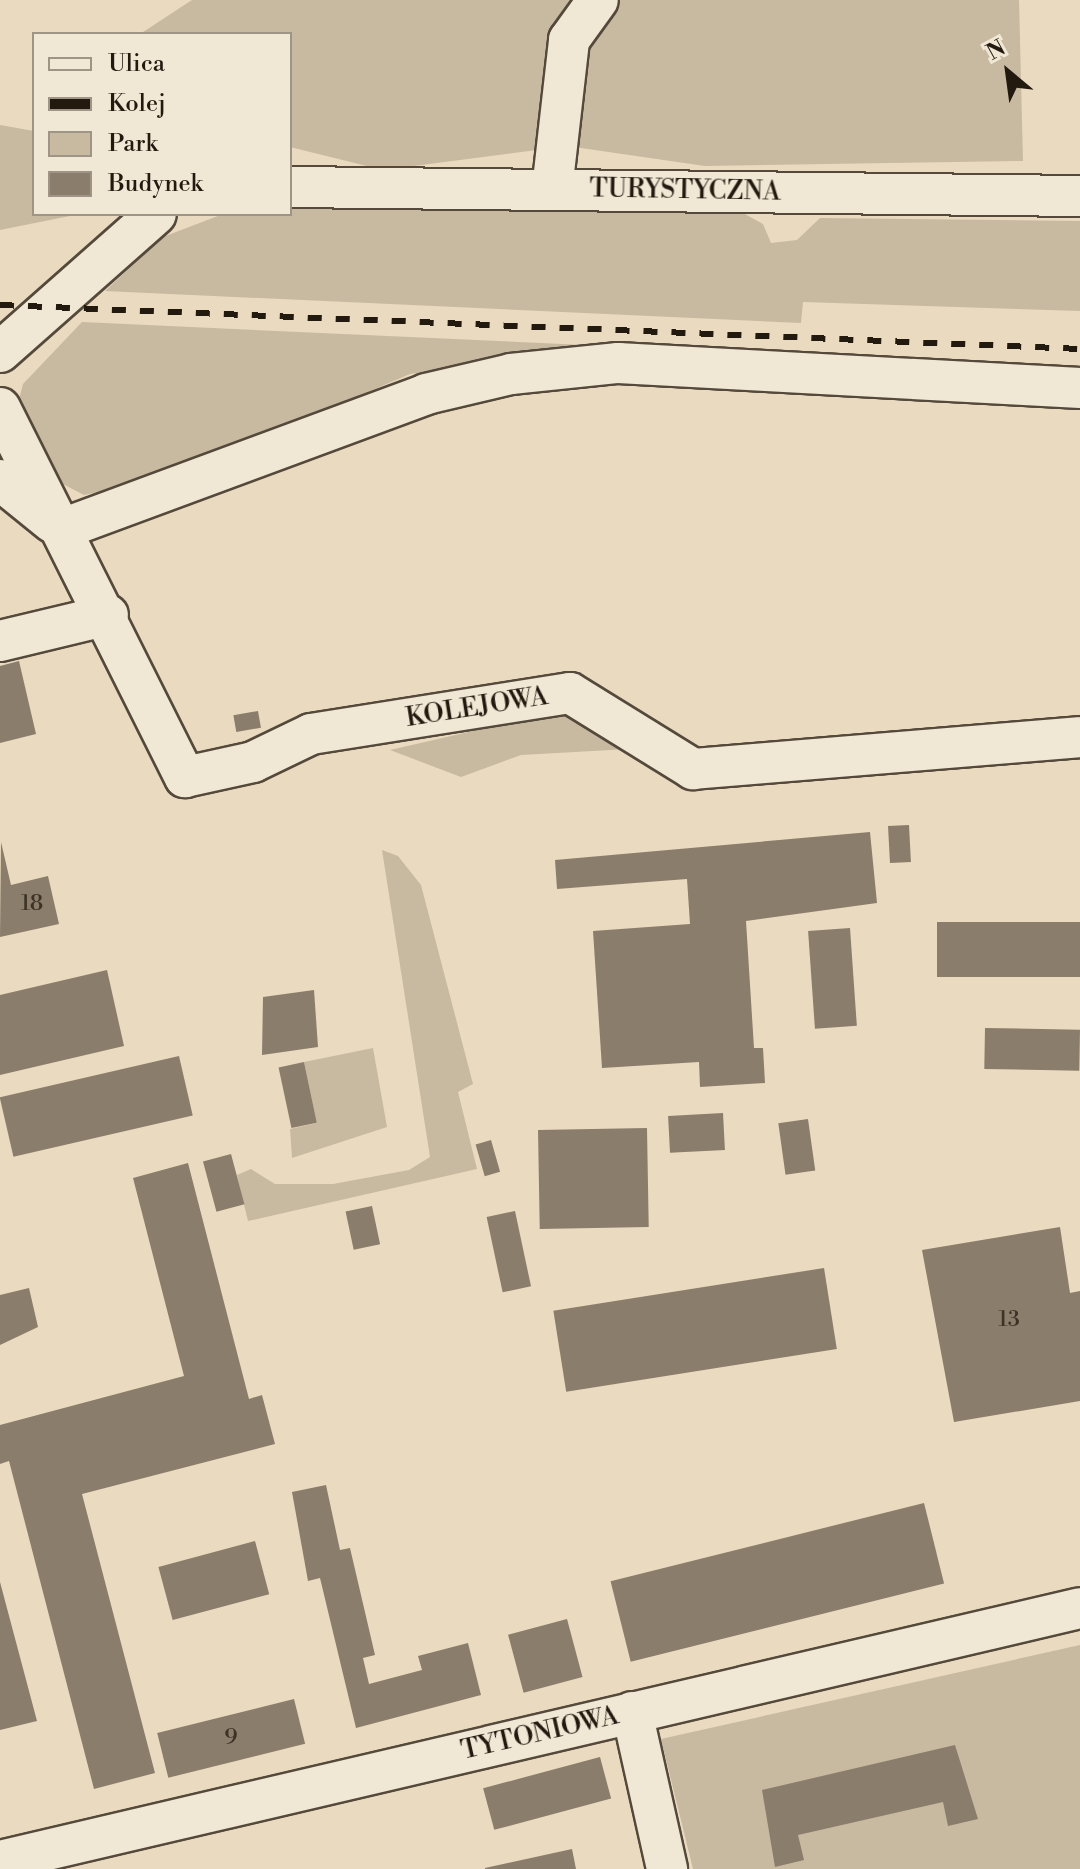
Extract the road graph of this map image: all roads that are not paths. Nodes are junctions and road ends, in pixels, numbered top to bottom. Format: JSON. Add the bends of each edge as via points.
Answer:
{"nodes":[{"id":1,"x":598,"y":0,"type":"edge"},
{"id":2,"x":292,"y":187,"type":"edge"},
{"id":3,"x":552,"y":190,"type":"junction"},
{"id":4,"x":1080,"y":196,"type":"edge"},
{"id":5,"x":154,"y":216,"type":"edge"},
{"id":6,"x":0,"y":352,"type":"edge"},
{"id":7,"x":1080,"y":388,"type":"edge"},
{"id":8,"x":0,"y":408,"type":"edge"},
{"id":9,"x":0,"y":480,"type":"edge"},
{"id":10,"x":62,"y":529,"type":"junction"},
{"id":11,"x":108,"y":615,"type":"junction"},
{"id":12,"x":0,"y":641,"type":"edge"},
{"id":13,"x":1080,"y":737,"type":"edge"},
{"id":14,"x":1080,"y":1608,"type":"edge"},
{"id":15,"x":632,"y":1712,"type":"junction"},
{"id":16,"x":0,"y":1861,"type":"edge"},
{"id":17,"x":667,"y":1869,"type":"edge"}],
"edges":[{"from":1,"to":3,"type":"street","via":[[569,40]]},
{"from":2,"to":3,"type":"street","name":"TURYSTYCZNA"},
{"from":3,"to":4,"type":"street","name":"TURYSTYCZNA"},
{"from":5,"to":6,"type":"street"},
{"from":7,"to":10,"type":"street","via":[[618,363],[511,374],[426,394]]},
{"from":8,"to":10,"type":"street","name":"KOLEJOWA"},
{"from":9,"to":10,"type":"street","name":"KOLEJOWA"},
{"from":10,"to":11,"type":"street","name":"KOLEJOWA"},
{"from":11,"to":12,"type":"street"},
{"from":11,"to":13,"type":"street","name":"KOLEJOWA","via":[[185,777],[253,762],[311,734],[570,693],[693,769]]},
{"from":14,"to":15,"type":"street","name":"TYTONIOWA"},
{"from":15,"to":16,"type":"street","name":"TYTONIOWA"},
{"from":15,"to":17,"type":"street"}]}
